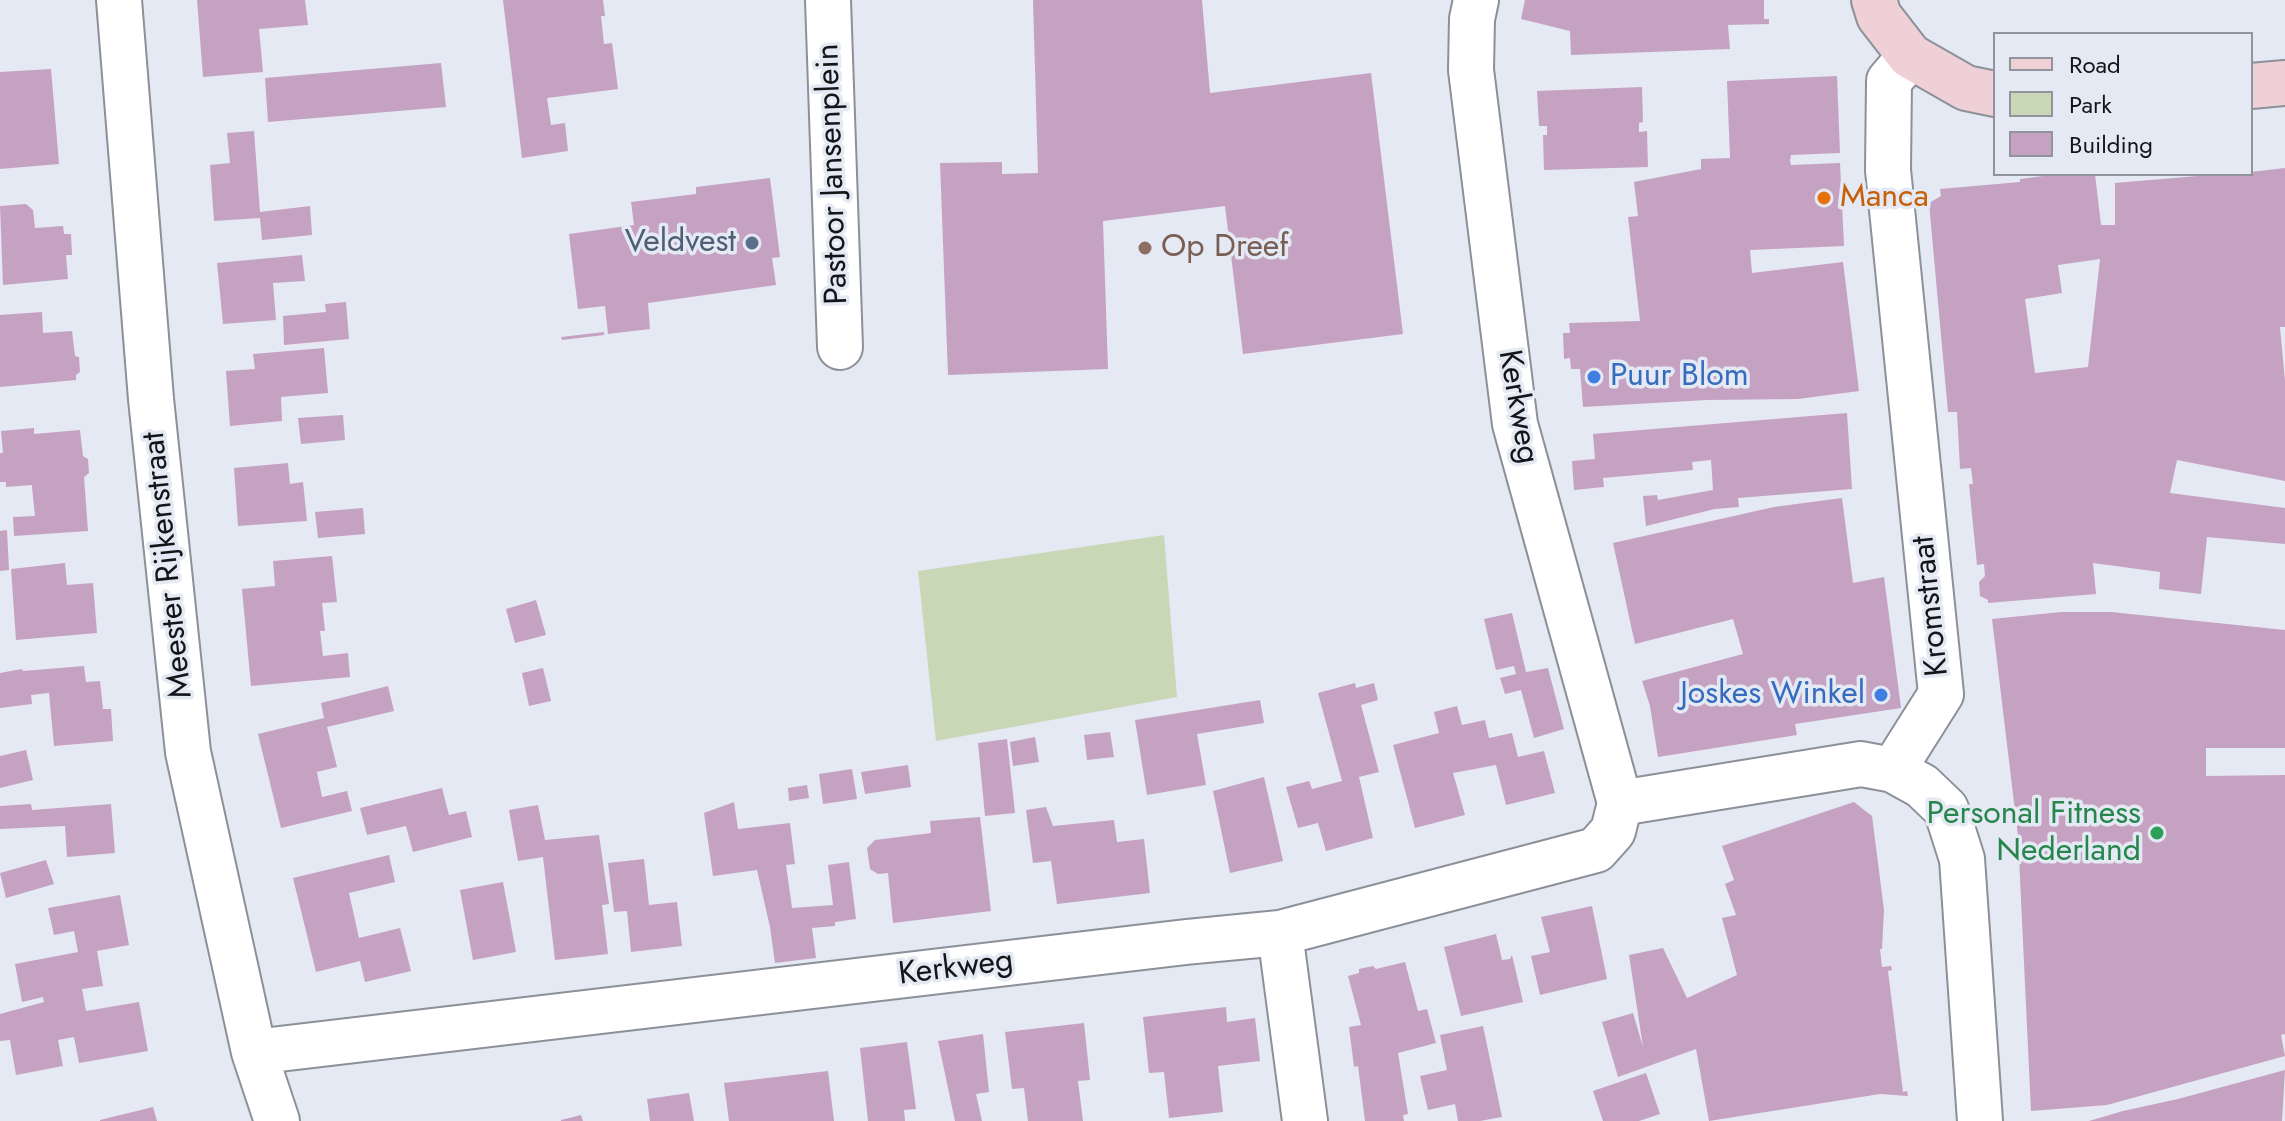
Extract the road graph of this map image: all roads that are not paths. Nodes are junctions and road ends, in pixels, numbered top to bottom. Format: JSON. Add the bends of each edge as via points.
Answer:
{"nodes":[{"id":1,"x":119,"y":0,"type":"edge"},
{"id":2,"x":828,"y":0,"type":"edge"},
{"id":3,"x":1476,"y":0,"type":"edge"},
{"id":4,"x":1874,"y":0,"type":"edge"},
{"id":5,"x":1910,"y":56,"type":"junction"},
{"id":6,"x":2285,"y":83,"type":"edge"},
{"id":7,"x":2253,"y":86,"type":"edge"},
{"id":8,"x":1993,"y":94,"type":"edge"},
{"id":9,"x":840,"y":347,"type":"dead end"},
{"id":10,"x":1893,"y":770,"type":"junction"},
{"id":11,"x":1620,"y":803,"type":"junction"},
{"id":12,"x":1280,"y":933,"type":"junction"},
{"id":13,"x":254,"y":1052,"type":"junction"},
{"id":14,"x":277,"y":1121,"type":"edge"},
{"id":15,"x":1305,"y":1121,"type":"edge"},
{"id":16,"x":1980,"y":1121,"type":"edge"}],
"edges":[{"from":1,"to":13,"type":"street","name":"Meester Rijkenstraat","via":[[151,399],[188,752]]},
{"from":2,"to":9,"type":"street","name":"Pastoor Jansenplein"},
{"from":3,"to":11,"type":"street","name":"Kerkweg","via":[[1471,70],[1515,424]]},
{"from":4,"to":5,"type":"street","via":[[1879,16]]},
{"from":5,"to":8,"type":"street","via":[[1966,88]]},
{"from":5,"to":10,"type":"street","name":"Kromstraat","via":[[1889,81],[1888,170],[1941,694]]},
{"from":6,"to":7,"type":"street"},
{"from":10,"to":11,"type":"street","via":[[1861,764]]},
{"from":10,"to":16,"type":"street","via":[[1922,786],[1946,809],[1962,859]]},
{"from":11,"to":12,"type":"street","name":"Kerkweg","via":[[1613,831],[1596,850]]},
{"from":12,"to":13,"type":"street","name":"Kerkweg"},
{"from":12,"to":15,"type":"street"},
{"from":13,"to":14,"type":"street","name":"Meester Rijkenstraat"}]}
